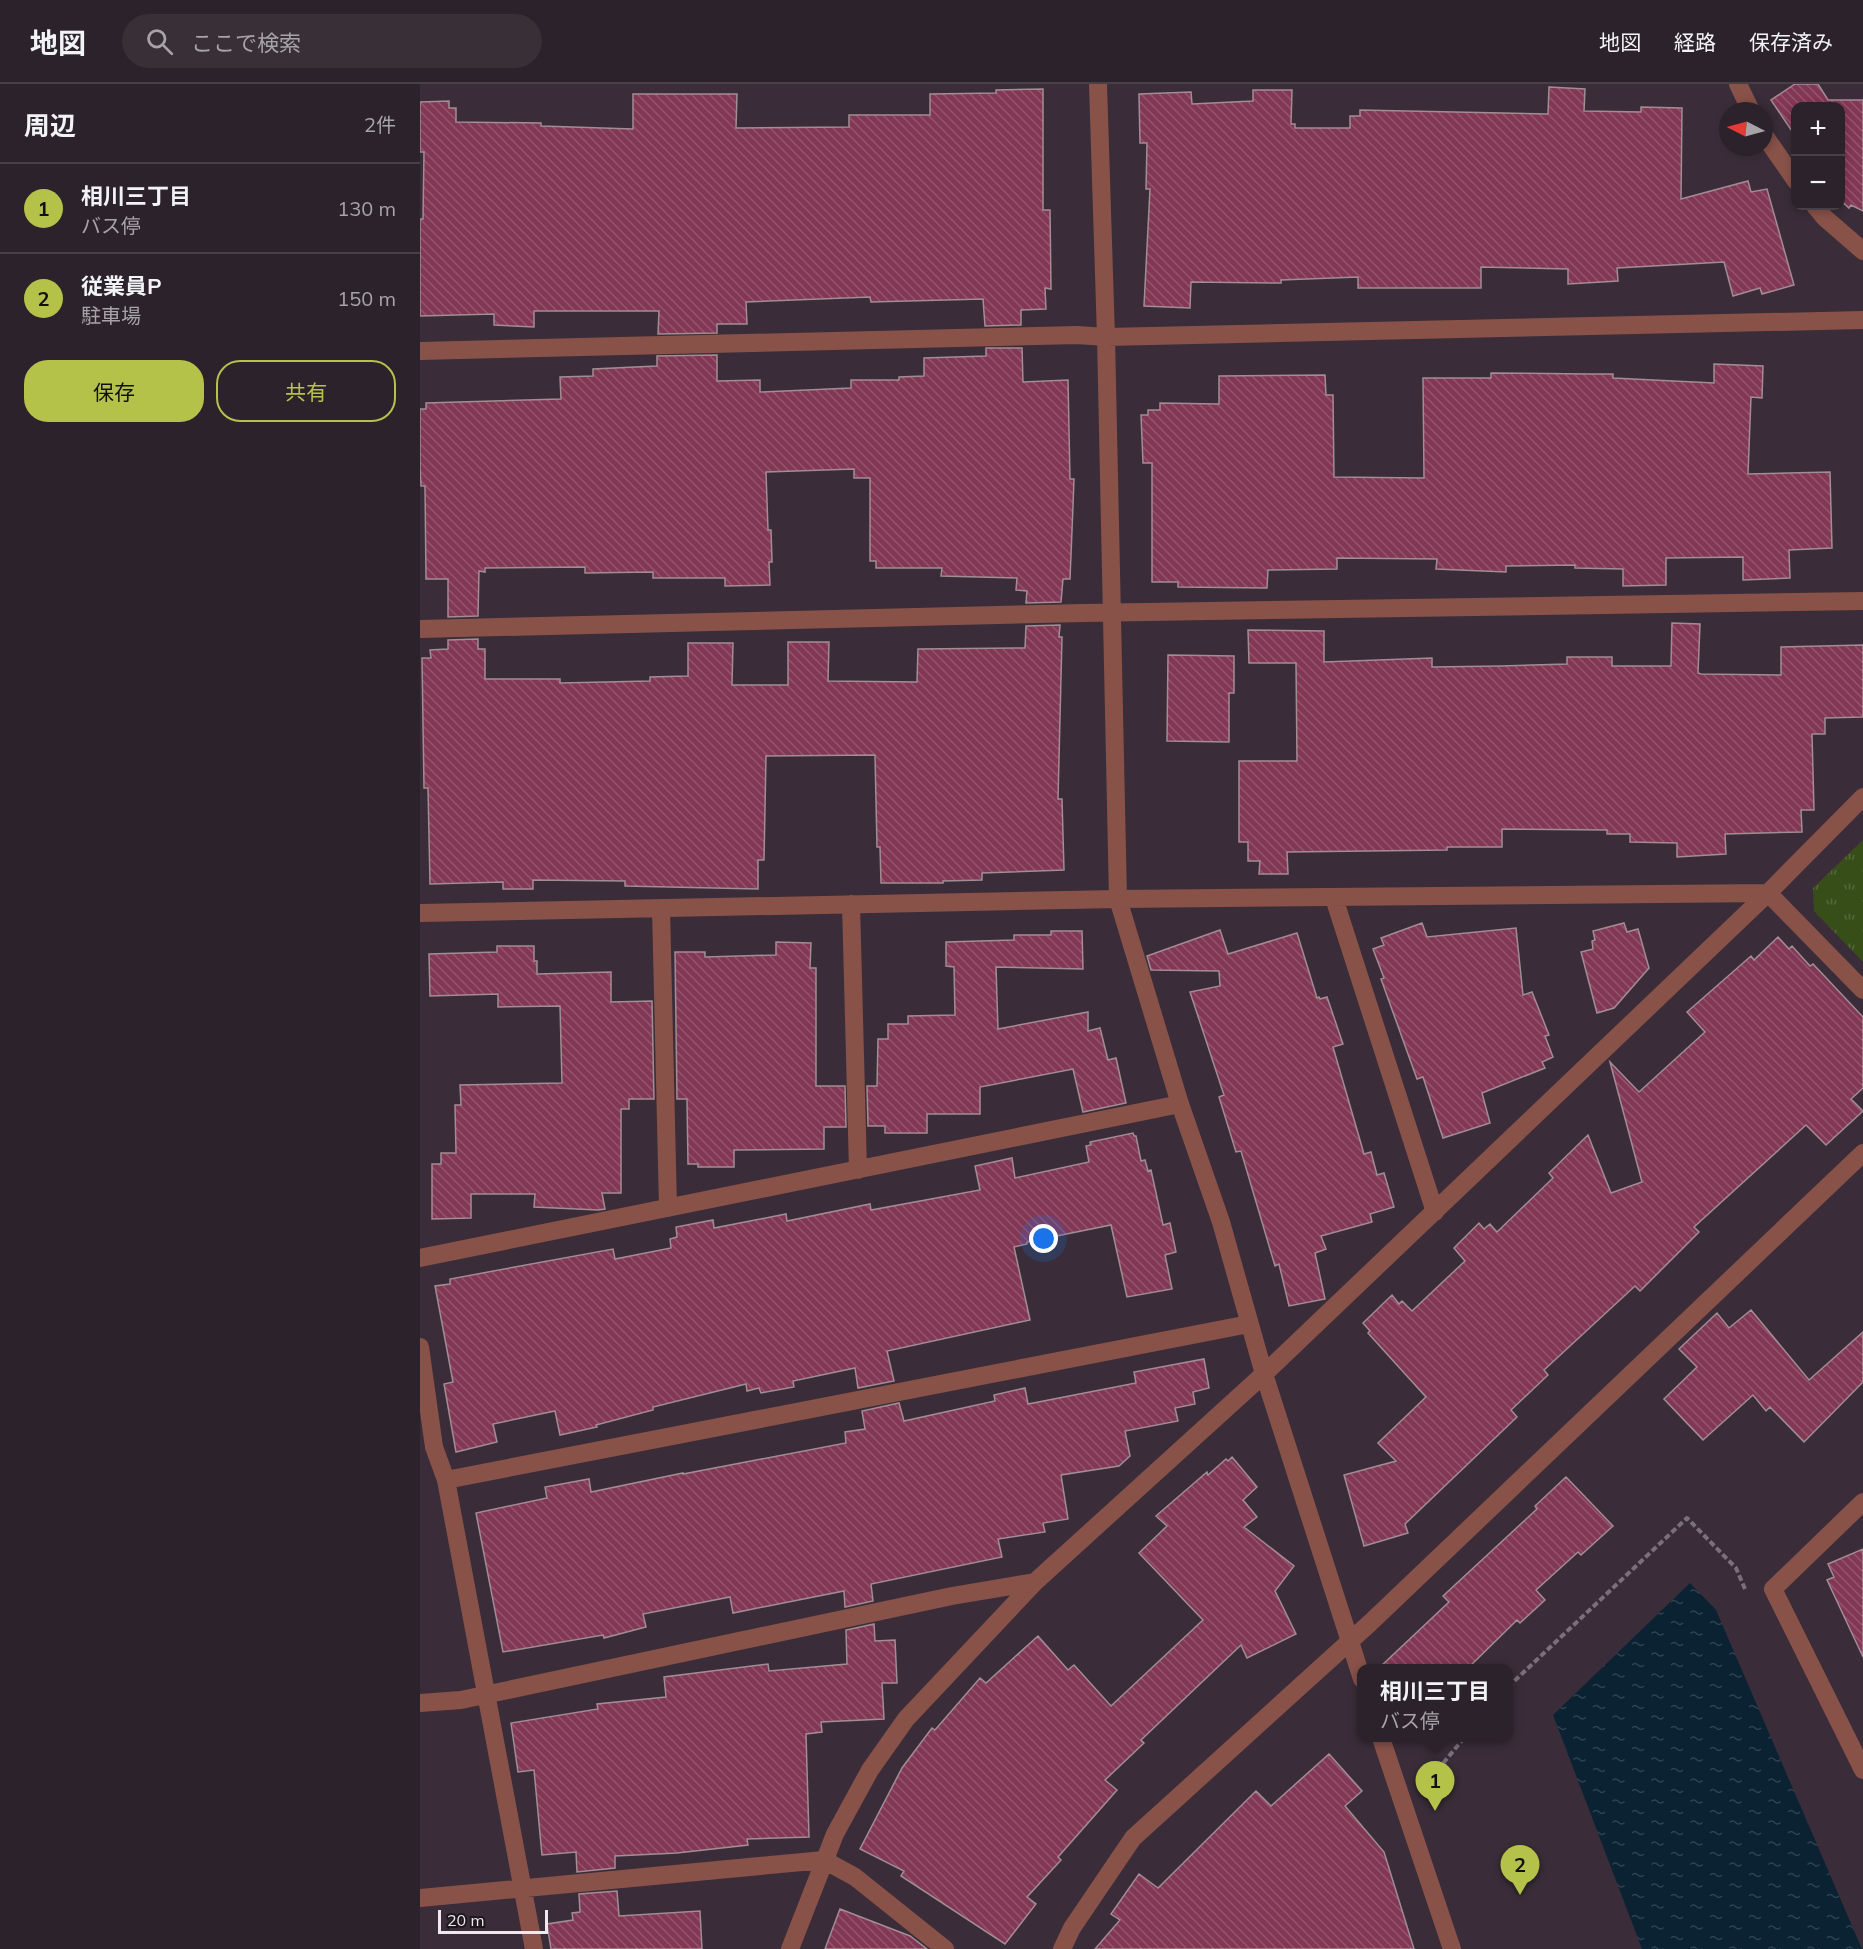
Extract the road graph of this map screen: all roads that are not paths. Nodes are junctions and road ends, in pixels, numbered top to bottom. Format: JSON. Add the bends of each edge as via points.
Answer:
{"nodes":[{"id":1,"x":1098,"y":84,"type":"edge"},
{"id":2,"x":1738,"y":84,"type":"edge"},
{"id":3,"x":1747,"y":102,"type":"edge"},
{"id":4,"x":1773,"y":148,"type":"edge"},
{"id":5,"x":1791,"y":174,"type":"edge"},
{"id":6,"x":1818,"y":210,"type":"edge"},
{"id":7,"x":1863,"y":251,"type":"edge"},
{"id":8,"x":1863,"y":320,"type":"edge"},
{"id":9,"x":1106,"y":337,"type":"junction"},
{"id":10,"x":420,"y":351,"type":"edge"},
{"id":11,"x":1863,"y":601,"type":"edge"},
{"id":12,"x":1112,"y":613,"type":"junction"},
{"id":13,"x":420,"y":629,"type":"edge"},
{"id":14,"x":1863,"y":797,"type":"edge"},
{"id":15,"x":1768,"y":893,"type":"junction"},
{"id":16,"x":1334,"y":898,"type":"junction"},
{"id":17,"x":1118,"y":899,"type":"junction"},
{"id":18,"x":851,"y":904,"type":"junction"},
{"id":19,"x":662,"y":908,"type":"junction"},
{"id":20,"x":420,"y":913,"type":"edge"},
{"id":21,"x":1863,"y":990,"type":"edge"},
{"id":22,"x":1180,"y":1104,"type":"junction"},
{"id":23,"x":1863,"y":1153,"type":"edge"},
{"id":24,"x":858,"y":1170,"type":"junction"},
{"id":25,"x":668,"y":1208,"type":"junction"},
{"id":26,"x":1435,"y":1212,"type":"junction"},
{"id":27,"x":420,"y":1258,"type":"edge"},
{"id":28,"x":1249,"y":1324,"type":"junction"},
{"id":29,"x":420,"y":1347,"type":"edge"},
{"id":30,"x":1264,"y":1374,"type":"junction"},
{"id":31,"x":427,"y":1448,"type":"edge"},
{"id":32,"x":446,"y":1480,"type":"junction"},
{"id":33,"x":1863,"y":1502,"type":"edge"},
{"id":34,"x":1035,"y":1582,"type":"junction"},
{"id":35,"x":1348,"y":1643,"type":"junction"},
{"id":36,"x":1357,"y":1666,"type":"edge"},
{"id":37,"x":486,"y":1693,"type":"junction"},
{"id":38,"x":420,"y":1703,"type":"edge"},
{"id":39,"x":1384,"y":1742,"type":"edge"},
{"id":40,"x":1863,"y":1770,"type":"edge"},
{"id":41,"x":824,"y":1860,"type":"junction"},
{"id":42,"x":523,"y":1889,"type":"junction"},
{"id":43,"x":420,"y":1898,"type":"edge"},
{"id":44,"x":534,"y":1949,"type":"edge"},
{"id":45,"x":790,"y":1949,"type":"edge"},
{"id":46,"x":945,"y":1949,"type":"edge"},
{"id":47,"x":1062,"y":1949,"type":"edge"},
{"id":48,"x":1452,"y":1949,"type":"edge"}],
"edges":[{"from":1,"to":9,"type":"street"},
{"from":2,"to":3,"type":"street"},
{"from":4,"to":5,"type":"street"},
{"from":6,"to":7,"type":"street"},
{"from":8,"to":9,"type":"street"},
{"from":9,"to":10,"type":"street"},
{"from":9,"to":12,"type":"street"},
{"from":11,"to":12,"type":"street"},
{"from":12,"to":13,"type":"street"},
{"from":12,"to":17,"type":"street"},
{"from":14,"to":15,"type":"street"},
{"from":15,"to":16,"type":"street"},
{"from":15,"to":21,"type":"street"},
{"from":15,"to":26,"type":"street"},
{"from":16,"to":17,"type":"street"},
{"from":16,"to":26,"type":"street"},
{"from":17,"to":18,"type":"street"},
{"from":17,"to":22,"type":"street"},
{"from":18,"to":19,"type":"street"},
{"from":18,"to":24,"type":"street"},
{"from":19,"to":20,"type":"street"},
{"from":19,"to":25,"type":"street"},
{"from":22,"to":24,"type":"street"},
{"from":22,"to":28,"type":"street","via":[[1221,1222]]},
{"from":23,"to":35,"type":"street"},
{"from":24,"to":25,"type":"street"},
{"from":25,"to":27,"type":"street"},
{"from":26,"to":30,"type":"street"},
{"from":28,"to":30,"type":"street"},
{"from":28,"to":32,"type":"street"},
{"from":29,"to":31,"type":"street"},
{"from":30,"to":34,"type":"street"},
{"from":30,"to":35,"type":"street"},
{"from":31,"to":32,"type":"street"},
{"from":32,"to":37,"type":"street"},
{"from":33,"to":40,"type":"street","via":[[1773,1589]]},
{"from":34,"to":37,"type":"street"},
{"from":34,"to":41,"type":"street","via":[[906,1719],[870,1770]]},
{"from":35,"to":36,"type":"street"},
{"from":35,"to":47,"type":"street","via":[[1133,1838]]},
{"from":37,"to":38,"type":"street","via":[[461,1700]]},
{"from":37,"to":42,"type":"street"},
{"from":39,"to":48,"type":"street"},
{"from":41,"to":42,"type":"street"},
{"from":41,"to":45,"type":"street"},
{"from":41,"to":46,"type":"street","via":[[855,1877]]},
{"from":42,"to":43,"type":"street"},
{"from":42,"to":44,"type":"street"}]}
